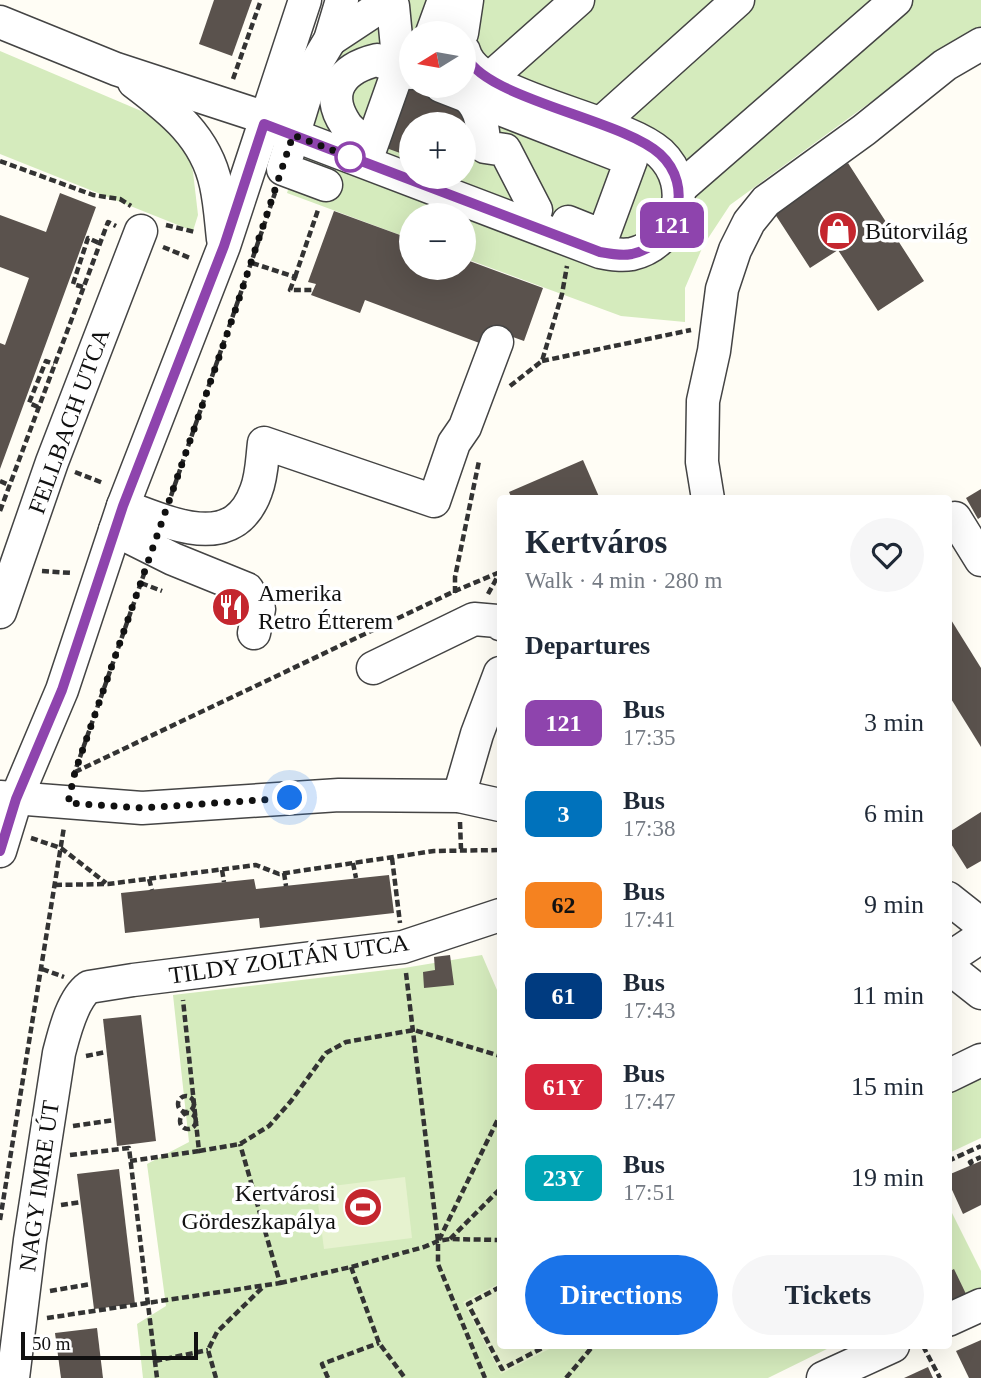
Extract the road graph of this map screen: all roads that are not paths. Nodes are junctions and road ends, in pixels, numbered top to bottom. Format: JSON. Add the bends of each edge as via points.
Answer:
{"nodes":[{"id":1,"x":306,"y":0,"type":"edge"},
{"id":2,"x":342,"y":0,"type":"edge"},
{"id":3,"x":444,"y":0,"type":"edge"},
{"id":4,"x":467,"y":0,"type":"edge"},
{"id":5,"x":579,"y":0,"type":"edge"},
{"id":6,"x":738,"y":0,"type":"edge"},
{"id":7,"x":896,"y":0,"type":"edge"},
{"id":8,"x":389,"y":3,"type":"edge"},
{"id":9,"x":436,"y":21,"type":"edge"},
{"id":10,"x":464,"y":21,"type":"edge"},
{"id":11,"x":0,"y":22,"type":"edge"},
{"id":12,"x":330,"y":40,"type":"junction"},
{"id":13,"x":981,"y":44,"type":"edge"},
{"id":14,"x":399,"y":46,"type":"edge"},
{"id":15,"x":116,"y":69,"type":"junction"},
{"id":16,"x":399,"y":69,"type":"edge"},
{"id":17,"x":325,"y":78,"type":"junction"},
{"id":18,"x":399,"y":81,"type":"edge"},
{"id":19,"x":476,"y":84,"type":"edge"},
{"id":20,"x":476,"y":89,"type":"edge"},
{"id":21,"x":476,"y":91,"type":"edge"},
{"id":22,"x":474,"y":98,"type":"edge"},
{"id":23,"x":388,"y":99,"type":"junction"},
{"id":24,"x":265,"y":121,"type":"junction"},
{"id":25,"x":600,"y":124,"type":"junction"},
{"id":26,"x":296,"y":127,"type":"junction"},
{"id":27,"x":548,"y":129,"type":"junction"},
{"id":28,"x":371,"y":147,"type":"junction"},
{"id":29,"x":485,"y":153,"type":"edge"},
{"id":30,"x":399,"y":158,"type":"edge"},
{"id":31,"x":476,"y":187,"type":"edge"},
{"id":32,"x":679,"y":189,"type":"junction"},
{"id":33,"x":322,"y":199,"type":"road end"},
{"id":34,"x":536,"y":210,"type":"junction"},
{"id":35,"x":145,"y":225,"type":"road end"},
{"id":36,"x":214,"y":240,"type":"junction"},
{"id":37,"x":498,"y":342,"type":"dead end"},
{"id":38,"x":707,"y":495,"type":"edge"},
{"id":39,"x":119,"y":518,"type":"junction"},
{"id":40,"x":955,"y":518,"type":"dead end"},
{"id":41,"x":981,"y":560,"type":"edge"},
{"id":42,"x":0,"y":612,"type":"edge"},
{"id":43,"x":497,"y":621,"type":"edge"},
{"id":44,"x":254,"y":634,"type":"dead end"},
{"id":45,"x":373,"y":668,"type":"dead end"},
{"id":46,"x":497,"y":681,"type":"edge"},
{"id":47,"x":459,"y":796,"type":"junction"},
{"id":48,"x":8,"y":798,"type":"edge"},
{"id":49,"x":497,"y":804,"type":"edge"},
{"id":50,"x":0,"y":851,"type":"edge"},
{"id":51,"x":952,"y":901,"type":"edge"},
{"id":52,"x":497,"y":916,"type":"edge"},
{"id":53,"x":981,"y":923,"type":"edge"},
{"id":54,"x":981,"y":937,"type":"edge"},
{"id":55,"x":952,"y":956,"type":"edge"},
{"id":56,"x":952,"y":970,"type":"edge"},
{"id":57,"x":981,"y":993,"type":"edge"},
{"id":58,"x":80,"y":998,"type":"joint"},
{"id":59,"x":981,"y":1060,"type":"edge"},
{"id":60,"x":952,"y":1074,"type":"edge"},
{"id":61,"x":981,"y":1305,"type":"edge"},
{"id":62,"x":952,"y":1318,"type":"edge"},
{"id":63,"x":886,"y":1349,"type":"edge"},
{"id":64,"x":13,"y":1378,"type":"edge"},
{"id":65,"x":823,"y":1378,"type":"edge"}],
"edges":[{"from":1,"to":24,"type":"street"},
{"from":2,"to":12,"type":"street"},
{"from":3,"to":9,"type":"street"},
{"from":4,"to":10,"type":"street"},
{"from":5,"to":19,"type":"street"},
{"from":6,"to":25,"type":"street"},
{"from":7,"to":32,"type":"street"},
{"from":8,"to":12,"type":"street"},
{"from":8,"to":14,"type":"street"},
{"from":11,"to":15,"type":"street"},
{"from":12,"to":17,"type":"street","via":[[314,65]]},
{"from":13,"to":38,"type":"street","via":[[945,65],[766,201],[749,222],[722,289],[703,401],[702,462]]},
{"from":15,"to":24,"type":"street"},
{"from":15,"to":36,"type":"street","via":[[174,113],[198,141],[216,186]]},
{"from":16,"to":17,"type":"street","via":[[377,60],[345,75]]},
{"from":17,"to":23,"type":"street"},
{"from":17,"to":26,"type":"street"},
{"from":17,"to":28,"type":"street","via":[[347,126]]},
{"from":18,"to":23,"type":"street"},
{"from":20,"to":25,"type":"street"},
{"from":21,"to":27,"type":"street"},
{"from":22,"to":29,"type":"street"},
{"from":23,"to":28,"type":"street"},
{"from":24,"to":26,"type":"street"},
{"from":24,"to":36,"type":"street"},
{"from":25,"to":32,"type":"street","via":[[661,155]]},
{"from":26,"to":28,"type":"street"},
{"from":26,"to":32,"type":"street","via":[[612,254],[645,249],[665,234],[677,213]]},
{"from":26,"to":33,"type":"street","via":[[283,169]]},
{"from":27,"to":29,"type":"street"},
{"from":27,"to":34,"type":"street","via":[[631,160],[603,236]]},
{"from":28,"to":30,"type":"street"},
{"from":29,"to":34,"type":"street"},
{"from":31,"to":34,"type":"street"},
{"from":35,"to":42,"type":"street","name":"FELLBACH UTCA","via":[[52,462]]},
{"from":36,"to":39,"type":"street"},
{"from":37,"to":39,"type":"street","via":[[434,501],[264,443],[256,492],[235,521],[194,529],[163,520]]},
{"from":39,"to":44,"type":"street","via":[[152,550],[247,589],[259,609]]},
{"from":39,"to":48,"type":"street","via":[[62,690]]},
{"from":40,"to":41,"type":"street"},
{"from":43,"to":45,"type":"street","via":[[474,619]]},
{"from":46,"to":47,"type":"street"},
{"from":47,"to":48,"type":"street","via":[[339,795],[142,808]]},
{"from":47,"to":49,"type":"street"},
{"from":48,"to":50,"type":"street"},
{"from":51,"to":53,"type":"street"},
{"from":52,"to":58,"type":"street","name":"TILDY ZOLTÁN UTCA","via":[[403,947],[89,987]]},
{"from":54,"to":55,"type":"street"},
{"from":56,"to":57,"type":"street"},
{"from":58,"to":64,"type":"street","name":"NAGY IMRE ÚT","via":[[66,1023],[59,1053]]},
{"from":59,"to":60,"type":"street"},
{"from":61,"to":62,"type":"street"},
{"from":63,"to":65,"type":"street"}]}
